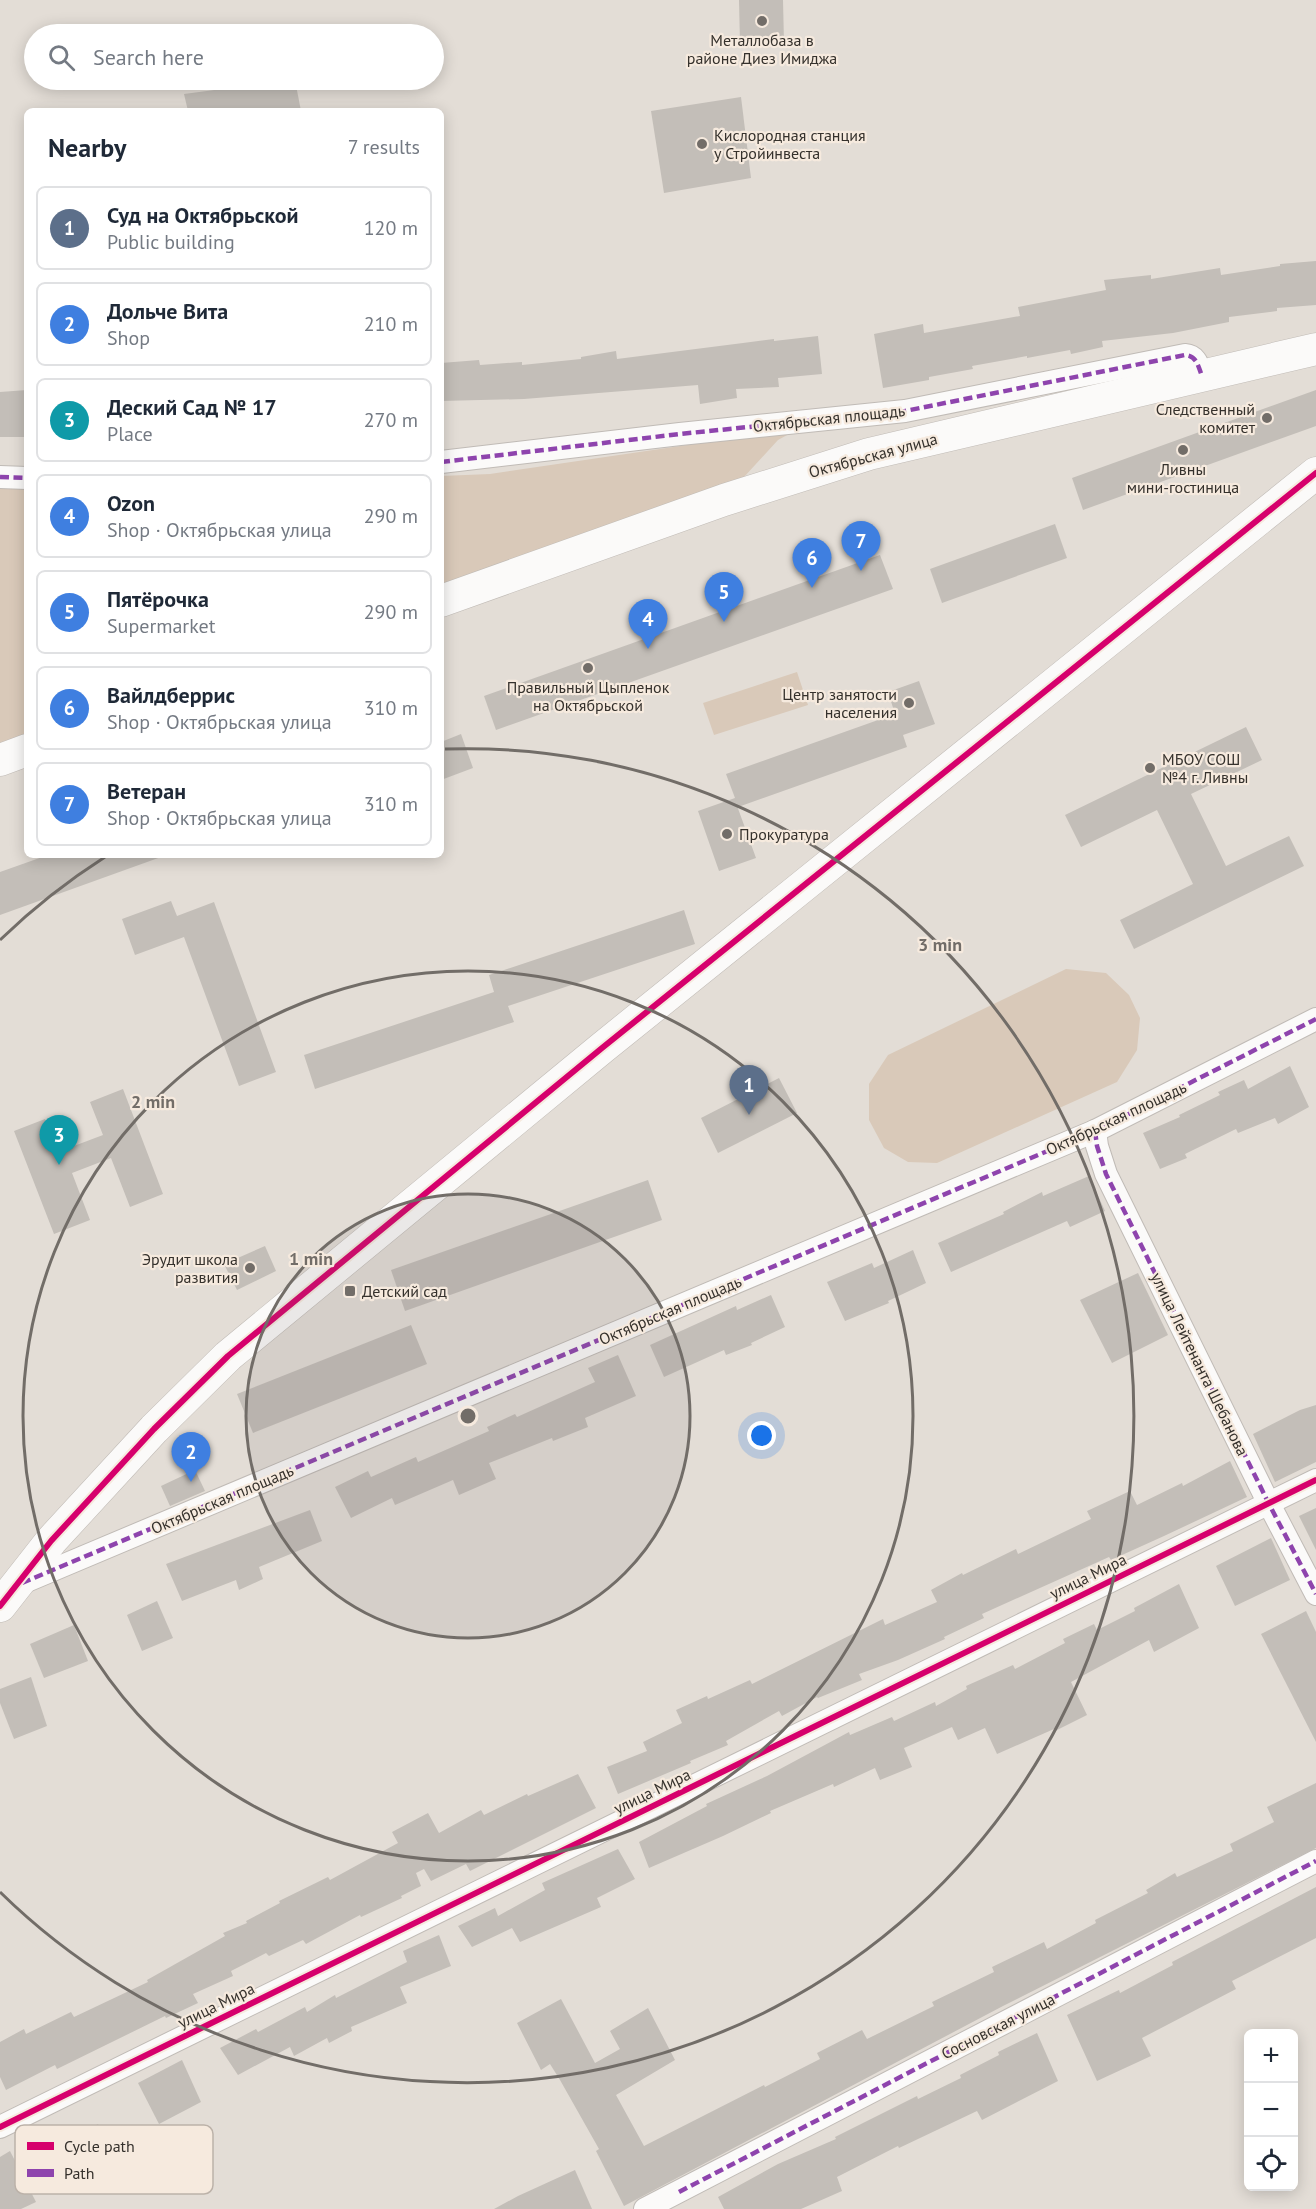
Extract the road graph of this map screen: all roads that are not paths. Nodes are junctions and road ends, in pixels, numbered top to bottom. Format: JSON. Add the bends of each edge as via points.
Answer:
{"nodes":[{"id":1,"x":1316,"y":349,"type":"edge"},
{"id":2,"x":1202,"y":376,"type":"junction"},
{"id":3,"x":444,"y":462,"type":"edge"},
{"id":4,"x":1316,"y":473,"type":"edge"},
{"id":5,"x":0,"y":477,"type":"edge"},
{"id":6,"x":24,"y":477,"type":"edge"},
{"id":7,"x":444,"y":600,"type":"edge"},
{"id":8,"x":24,"y":751,"type":"edge"},
{"id":9,"x":0,"y":760,"type":"edge"},
{"id":10,"x":1316,"y":1019,"type":"edge"},
{"id":11,"x":1095,"y":1131,"type":"junction"},
{"id":12,"x":1316,"y":1480,"type":"edge"},
{"id":13,"x":1268,"y":1502,"type":"junction"},
{"id":14,"x":1316,"y":1594,"type":"edge"},
{"id":15,"x":8,"y":1596,"type":"edge"},
{"id":16,"x":1316,"y":1861,"type":"edge"},
{"id":17,"x":0,"y":2127,"type":"edge"},
{"id":18,"x":684,"y":2200,"type":"edge"},
{"id":19,"x":645,"y":2209,"type":"edge"}],
"edges":[{"from":1,"to":2,"type":"street","name":"Октябрьская улица"},
{"from":2,"to":3,"type":"street","name":"Октябрьская площадь","via":[[1196,360],[1185,355],[905,411]]},
{"from":2,"to":7,"type":"street","name":"Октябрьская улица","via":[[869,454],[724,500]]},
{"from":4,"to":15,"type":"street","via":[[235,1350],[154,1429],[51,1541]]},
{"from":5,"to":6,"type":"street"},
{"from":8,"to":9,"type":"street"},
{"from":10,"to":11,"type":"street","name":"Октябрьская площадь"},
{"from":11,"to":13,"type":"street","name":"улица Лейтенанта Шебанова","via":[[1106,1173]]},
{"from":11,"to":15,"type":"street","name":"Октябрьская площадь"},
{"from":12,"to":13,"type":"street","name":"улица Мира"},
{"from":13,"to":14,"type":"street","name":"улица Лейтенанта Шебанова"},
{"from":13,"to":17,"type":"street","name":"улица Мира"},
{"from":16,"to":18,"type":"street","name":"Сосновская улица"},
{"from":18,"to":19,"type":"street","name":"Сосновская улица"}]}
